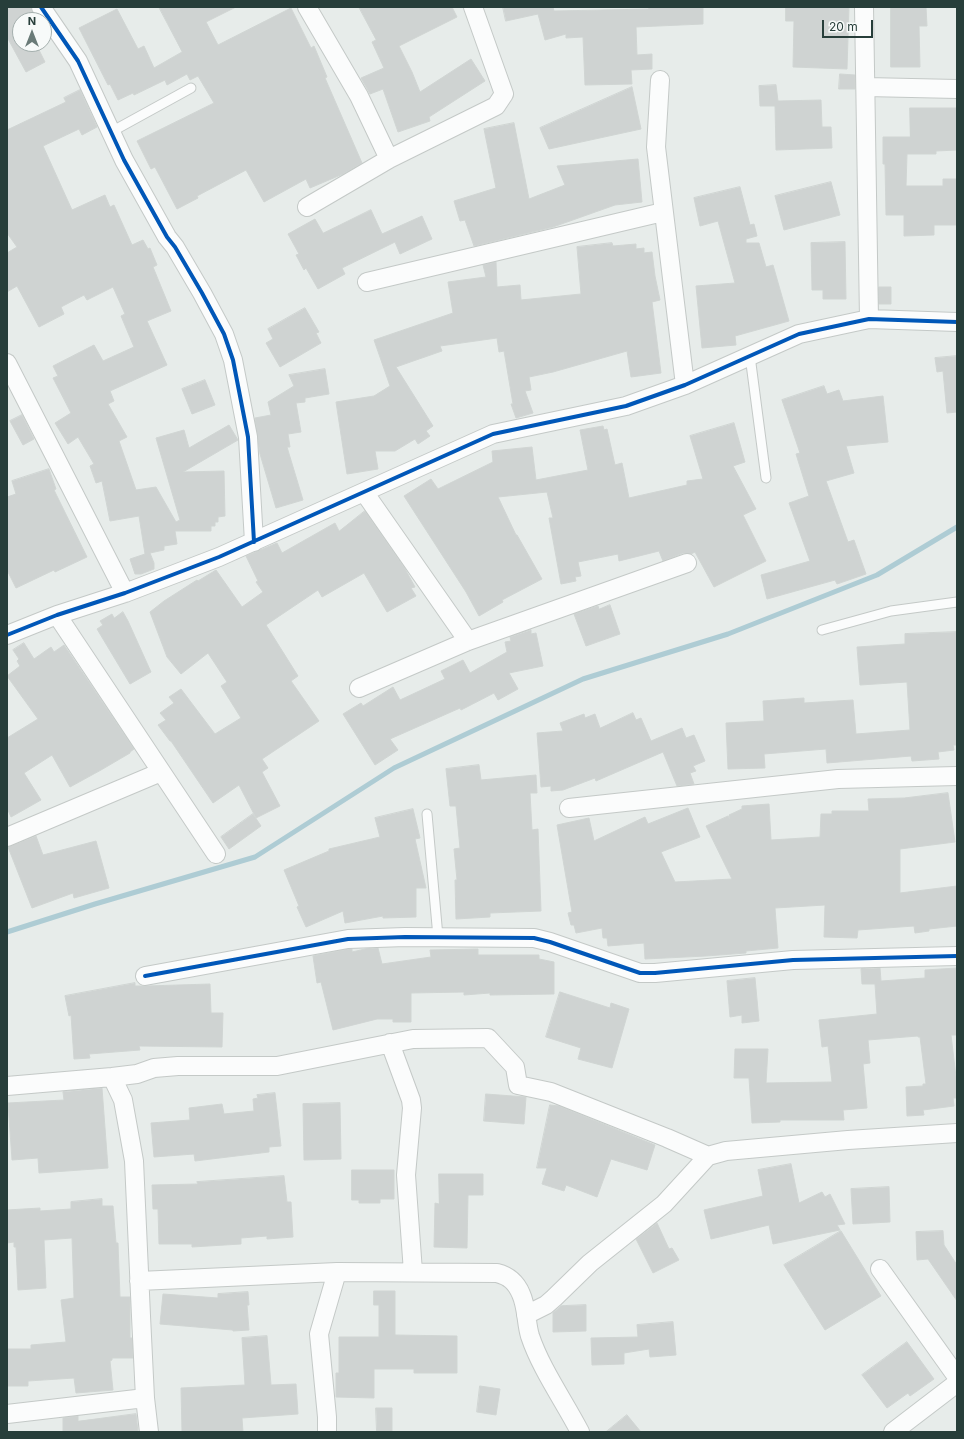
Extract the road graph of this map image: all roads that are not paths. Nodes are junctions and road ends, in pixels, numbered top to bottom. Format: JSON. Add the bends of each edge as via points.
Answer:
{"nodes":[{"id":1,"x":41,"y":7,"type":"edge"},
{"id":2,"x":307,"y":7,"type":"edge"},
{"id":3,"x":473,"y":7,"type":"edge"},
{"id":4,"x":864,"y":7,"type":"edge"},
{"id":5,"x":660,"y":80,"type":"dead end"},
{"id":6,"x":866,"y":87,"type":"junction"},
{"id":7,"x":191,"y":88,"type":"dead end"},
{"id":8,"x":957,"y":89,"type":"edge"},
{"id":9,"x":111,"y":132,"type":"junction"},
{"id":10,"x":389,"y":159,"type":"junction"},
{"id":11,"x":307,"y":207,"type":"dead end"},
{"id":12,"x":663,"y":212,"type":"junction"},
{"id":13,"x":367,"y":282,"type":"dead end"},
{"id":14,"x":869,"y":319,"type":"junction"},
{"id":15,"x":957,"y":322,"type":"edge"},
{"id":16,"x":750,"y":356,"type":"junction"},
{"id":17,"x":7,"y":364,"type":"edge"},
{"id":18,"x":685,"y":385,"type":"junction"},
{"id":19,"x":766,"y":478,"type":"dead end"},
{"id":20,"x":364,"y":492,"type":"junction"},
{"id":21,"x":254,"y":542,"type":"junction"},
{"id":22,"x":687,"y":563,"type":"dead end"},
{"id":23,"x":125,"y":593,"type":"junction"},
{"id":24,"x":957,"y":602,"type":"edge"},
{"id":25,"x":57,"y":615,"type":"junction"},
{"id":26,"x":822,"y":630,"type":"dead end"},
{"id":27,"x":7,"y":635,"type":"edge"},
{"id":28,"x":468,"y":641,"type":"junction"},
{"id":29,"x":359,"y":688,"type":"dead end"},
{"id":30,"x":161,"y":772,"type":"junction"},
{"id":31,"x":957,"y":776,"type":"edge"},
{"id":32,"x":569,"y":808,"type":"dead end"},
{"id":33,"x":427,"y":814,"type":"dead end"},
{"id":34,"x":7,"y":837,"type":"edge"},
{"id":35,"x":216,"y":854,"type":"dead end"},
{"id":36,"x":438,"y":937,"type":"junction"},
{"id":37,"x":957,"y":956,"type":"edge"},
{"id":38,"x":145,"y":976,"type":"dead end"},
{"id":39,"x":390,"y":1043,"type":"junction"},
{"id":40,"x":112,"y":1077,"type":"junction"},
{"id":41,"x":7,"y":1086,"type":"edge"},
{"id":42,"x":957,"y":1133,"type":"edge"},
{"id":43,"x":708,"y":1156,"type":"junction"},
{"id":44,"x":880,"y":1269,"type":"dead end"},
{"id":45,"x":337,"y":1272,"type":"junction"},
{"id":46,"x":412,"y":1272,"type":"junction"},
{"id":47,"x":140,"y":1281,"type":"junction"},
{"id":48,"x":526,"y":1315,"type":"junction"},
{"id":49,"x":957,"y":1377,"type":"edge"},
{"id":50,"x":957,"y":1383,"type":"edge"},
{"id":51,"x":145,"y":1398,"type":"junction"},
{"id":52,"x":7,"y":1414,"type":"edge"},
{"id":53,"x":149,"y":1432,"type":"edge"},
{"id":54,"x":327,"y":1432,"type":"edge"},
{"id":55,"x":580,"y":1432,"type":"edge"},
{"id":56,"x":893,"y":1432,"type":"edge"}],
"edges":[{"from":1,"to":9,"type":"street","via":[[78,61]]},
{"from":2,"to":10,"type":"street","via":[[359,96]]},
{"from":3,"to":10,"type":"street","via":[[504,94],[496,106]]},
{"from":4,"to":6,"type":"street"},
{"from":5,"to":12,"type":"street","via":[[656,147]]},
{"from":6,"to":8,"type":"street"},
{"from":6,"to":14,"type":"street"},
{"from":7,"to":9,"type":"lane"},
{"from":9,"to":21,"type":"street","via":[[124,160],[224,334],[233,360],[248,437]]},
{"from":10,"to":11,"type":"street"},
{"from":12,"to":13,"type":"street"},
{"from":12,"to":18,"type":"street"},
{"from":14,"to":15,"type":"street"},
{"from":14,"to":16,"type":"street","via":[[799,334]]},
{"from":16,"to":18,"type":"street"},
{"from":16,"to":19,"type":"lane"},
{"from":17,"to":23,"type":"street"},
{"from":18,"to":20,"type":"street","via":[[626,406],[494,434]]},
{"from":20,"to":21,"type":"street"},
{"from":20,"to":28,"type":"street"},
{"from":21,"to":23,"type":"street"},
{"from":22,"to":28,"type":"street"},
{"from":23,"to":25,"type":"street"},
{"from":24,"to":26,"type":"lane","via":[[891,611]]},
{"from":25,"to":27,"type":"street"},
{"from":25,"to":30,"type":"street"},
{"from":28,"to":29,"type":"street"},
{"from":30,"to":34,"type":"street"},
{"from":30,"to":35,"type":"street"},
{"from":31,"to":32,"type":"street","via":[[838,779]]},
{"from":33,"to":36,"type":"lane"},
{"from":36,"to":37,"type":"street","via":[[534,938],[640,973],[793,960]]},
{"from":36,"to":38,"type":"street","via":[[348,939]]},
{"from":39,"to":40,"type":"street","via":[[277,1066],[154,1068],[137,1074]]},
{"from":39,"to":43,"type":"street","via":[[413,1039],[488,1038],[515,1067],[518,1085],[551,1092]]},
{"from":39,"to":46,"type":"street","via":[[412,1108],[406,1175]]},
{"from":40,"to":41,"type":"street"},
{"from":40,"to":47,"type":"street","via":[[123,1100],[134,1161]]},
{"from":42,"to":43,"type":"street","via":[[848,1140]]},
{"from":43,"to":48,"type":"street","via":[[664,1204],[590,1263],[550,1302]]},
{"from":44,"to":49,"type":"street"},
{"from":45,"to":46,"type":"street"},
{"from":45,"to":47,"type":"street"},
{"from":45,"to":54,"type":"street","via":[[319,1334]]},
{"from":46,"to":48,"type":"street","via":[[497,1273],[506,1276],[512,1279],[521,1294]]},
{"from":47,"to":51,"type":"street"},
{"from":48,"to":55,"type":"street","via":[[539,1358]]},
{"from":50,"to":56,"type":"street"},
{"from":51,"to":52,"type":"street"},
{"from":51,"to":53,"type":"street"}]}
